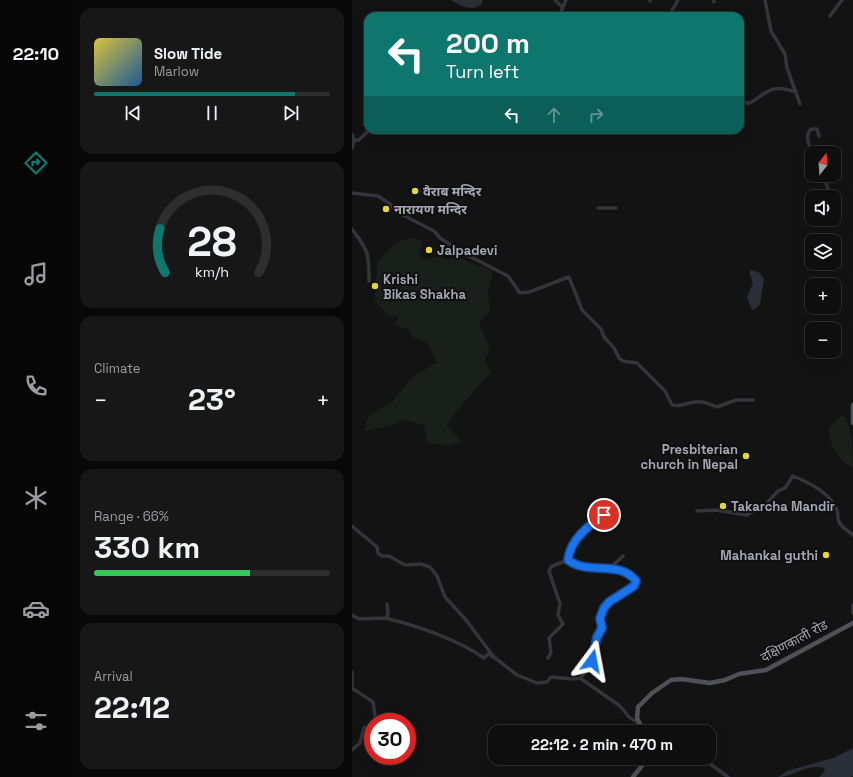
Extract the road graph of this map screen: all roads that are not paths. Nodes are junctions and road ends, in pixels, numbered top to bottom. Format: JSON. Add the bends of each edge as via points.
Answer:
{"nodes":[{"id":1,"x":555,"y":0,"type":"edge"},
{"id":2,"x":566,"y":0,"type":"edge"},
{"id":3,"x":678,"y":0,"type":"edge"},
{"id":4,"x":765,"y":0,"type":"edge"},
{"id":5,"x":842,"y":0,"type":"edge"},
{"id":6,"x":563,"y":8,"type":"junction"},
{"id":7,"x":561,"y":12,"type":"edge"},
{"id":8,"x":671,"y":12,"type":"edge"},
{"id":9,"x":830,"y":16,"type":"dead end"},
{"id":10,"x":796,"y":92,"type":"junction"},
{"id":11,"x":744,"y":102,"type":"edge"},
{"id":12,"x":800,"y":104,"type":"dead end"},
{"id":13,"x":352,"y":134,"type":"edge"},
{"id":14,"x":365,"y":134,"type":"edge"},
{"id":15,"x":819,"y":136,"type":"dead end"},
{"id":16,"x":354,"y":140,"type":"junction"},
{"id":17,"x":810,"y":146,"type":"edge"},
{"id":18,"x":352,"y":148,"type":"edge"},
{"id":19,"x":352,"y":193,"type":"edge"},
{"id":20,"x":598,"y":208,"type":"dead end"},
{"id":21,"x":616,"y":208,"type":"dead end"},
{"id":22,"x":352,"y":229,"type":"edge"},
{"id":23,"x":369,"y":281,"type":"dead end"},
{"id":24,"x":753,"y":400,"type":"dead end"},
{"id":25,"x":853,"y":405,"type":"edge"},
{"id":26,"x":853,"y":423,"type":"edge"},
{"id":27,"x":697,"y":511,"type":"dead end"},
{"id":28,"x":604,"y":515,"type":"dead end"},
{"id":29,"x":352,"y":526,"type":"edge"},
{"id":30,"x":853,"y":535,"type":"edge"},
{"id":31,"x":623,"y":556,"type":"dead end"},
{"id":32,"x":568,"y":560,"type":"junction"},
{"id":33,"x":610,"y":568,"type":"junction"},
{"id":34,"x":387,"y":604,"type":"dead end"},
{"id":35,"x":853,"y":605,"type":"edge"},
{"id":36,"x":853,"y":613,"type":"edge"},
{"id":37,"x":352,"y":615,"type":"edge"},
{"id":38,"x":385,"y":618,"type":"junction"},
{"id":39,"x":853,"y":623,"type":"edge"},
{"id":40,"x":494,"y":657,"type":"junction"},
{"id":41,"x":548,"y":658,"type":"dead end"},
{"id":42,"x":352,"y":672,"type":"edge"},
{"id":43,"x":580,"y":678,"type":"junction"},
{"id":44,"x":375,"y":713,"type":"edge"},
{"id":45,"x":640,"y":725,"type":"joint"},
{"id":46,"x":364,"y":728,"type":"edge"},
{"id":47,"x":352,"y":750,"type":"edge"},
{"id":48,"x":642,"y":765,"type":"edge"},
{"id":49,"x":712,"y":765,"type":"edge"},
{"id":50,"x":633,"y":777,"type":"edge"},
{"id":51,"x":728,"y":777,"type":"edge"}],
"edges":[{"from":1,"to":6,"type":"street"},
{"from":2,"to":6,"type":"street"},
{"from":3,"to":8,"type":"street"},
{"from":4,"to":10,"type":"street","via":[[771,31],[786,54],[787,68]]},
{"from":5,"to":9,"type":"street"},
{"from":6,"to":7,"type":"street"},
{"from":10,"to":11,"type":"street","via":[[776,87],[766,90],[750,103]]},
{"from":10,"to":12,"type":"street"},
{"from":13,"to":16,"type":"street"},
{"from":14,"to":16,"type":"street"},
{"from":15,"to":17,"type":"street","via":[[817,130],[811,129],[808,132]]},
{"from":16,"to":18,"type":"street"},
{"from":19,"to":24,"type":"street","via":[[378,196],[399,214],[434,231],[440,238],[465,254],[504,273],[520,293],[529,292],[569,276],[582,310],[601,329],[619,358],[637,363],[665,391],[672,404],[682,406],[704,402],[717,407],[736,400]]},
{"from":20,"to":21,"type":"street"},
{"from":22,"to":23,"type":"street","via":[[367,251],[370,261]]},
{"from":25,"to":26,"type":"main road"},
{"from":27,"to":30,"type":"street","via":[[716,510],[747,515],[766,504],[778,491],[785,488],[793,476],[814,485],[828,496],[838,511],[838,521]]},
{"from":28,"to":32,"type":"street","via":[[579,536],[569,551]]},
{"from":29,"to":40,"type":"street","via":[[377,547],[378,553],[382,556],[389,556],[405,565],[425,565],[433,570],[445,597]]},
{"from":31,"to":33,"type":"street"},
{"from":32,"to":33,"type":"street","via":[[590,569]]},
{"from":32,"to":41,"type":"street","via":[[552,566],[549,571],[560,604],[558,615],[563,624],[549,638],[551,652]]},
{"from":33,"to":43,"type":"street","via":[[628,574],[636,581],[634,586],[604,608],[600,618],[602,628],[597,637],[592,661]]},
{"from":34,"to":38,"type":"street","via":[[388,615]]},
{"from":35,"to":36,"type":"street"},
{"from":37,"to":38,"type":"street","via":[[359,619]]},
{"from":38,"to":40,"type":"street","via":[[424,629],[468,648],[484,658],[488,654]]},
{"from":39,"to":45,"type":"main road","name":"दक्षिणकाली रोड","via":[[766,670],[739,674],[710,683],[671,680],[642,702],[637,712]]},
{"from":40,"to":43,"type":"street","via":[[517,675],[536,683],[547,682],[551,677],[572,680]]},
{"from":42,"to":44,"type":"street","via":[[352,688],[373,702]]},
{"from":43,"to":45,"type":"street","via":[[620,706]]},
{"from":46,"to":47,"type":"street","via":[[360,742]]},
{"from":48,"to":50,"type":"main road"},
{"from":49,"to":51,"type":"street"}]}
